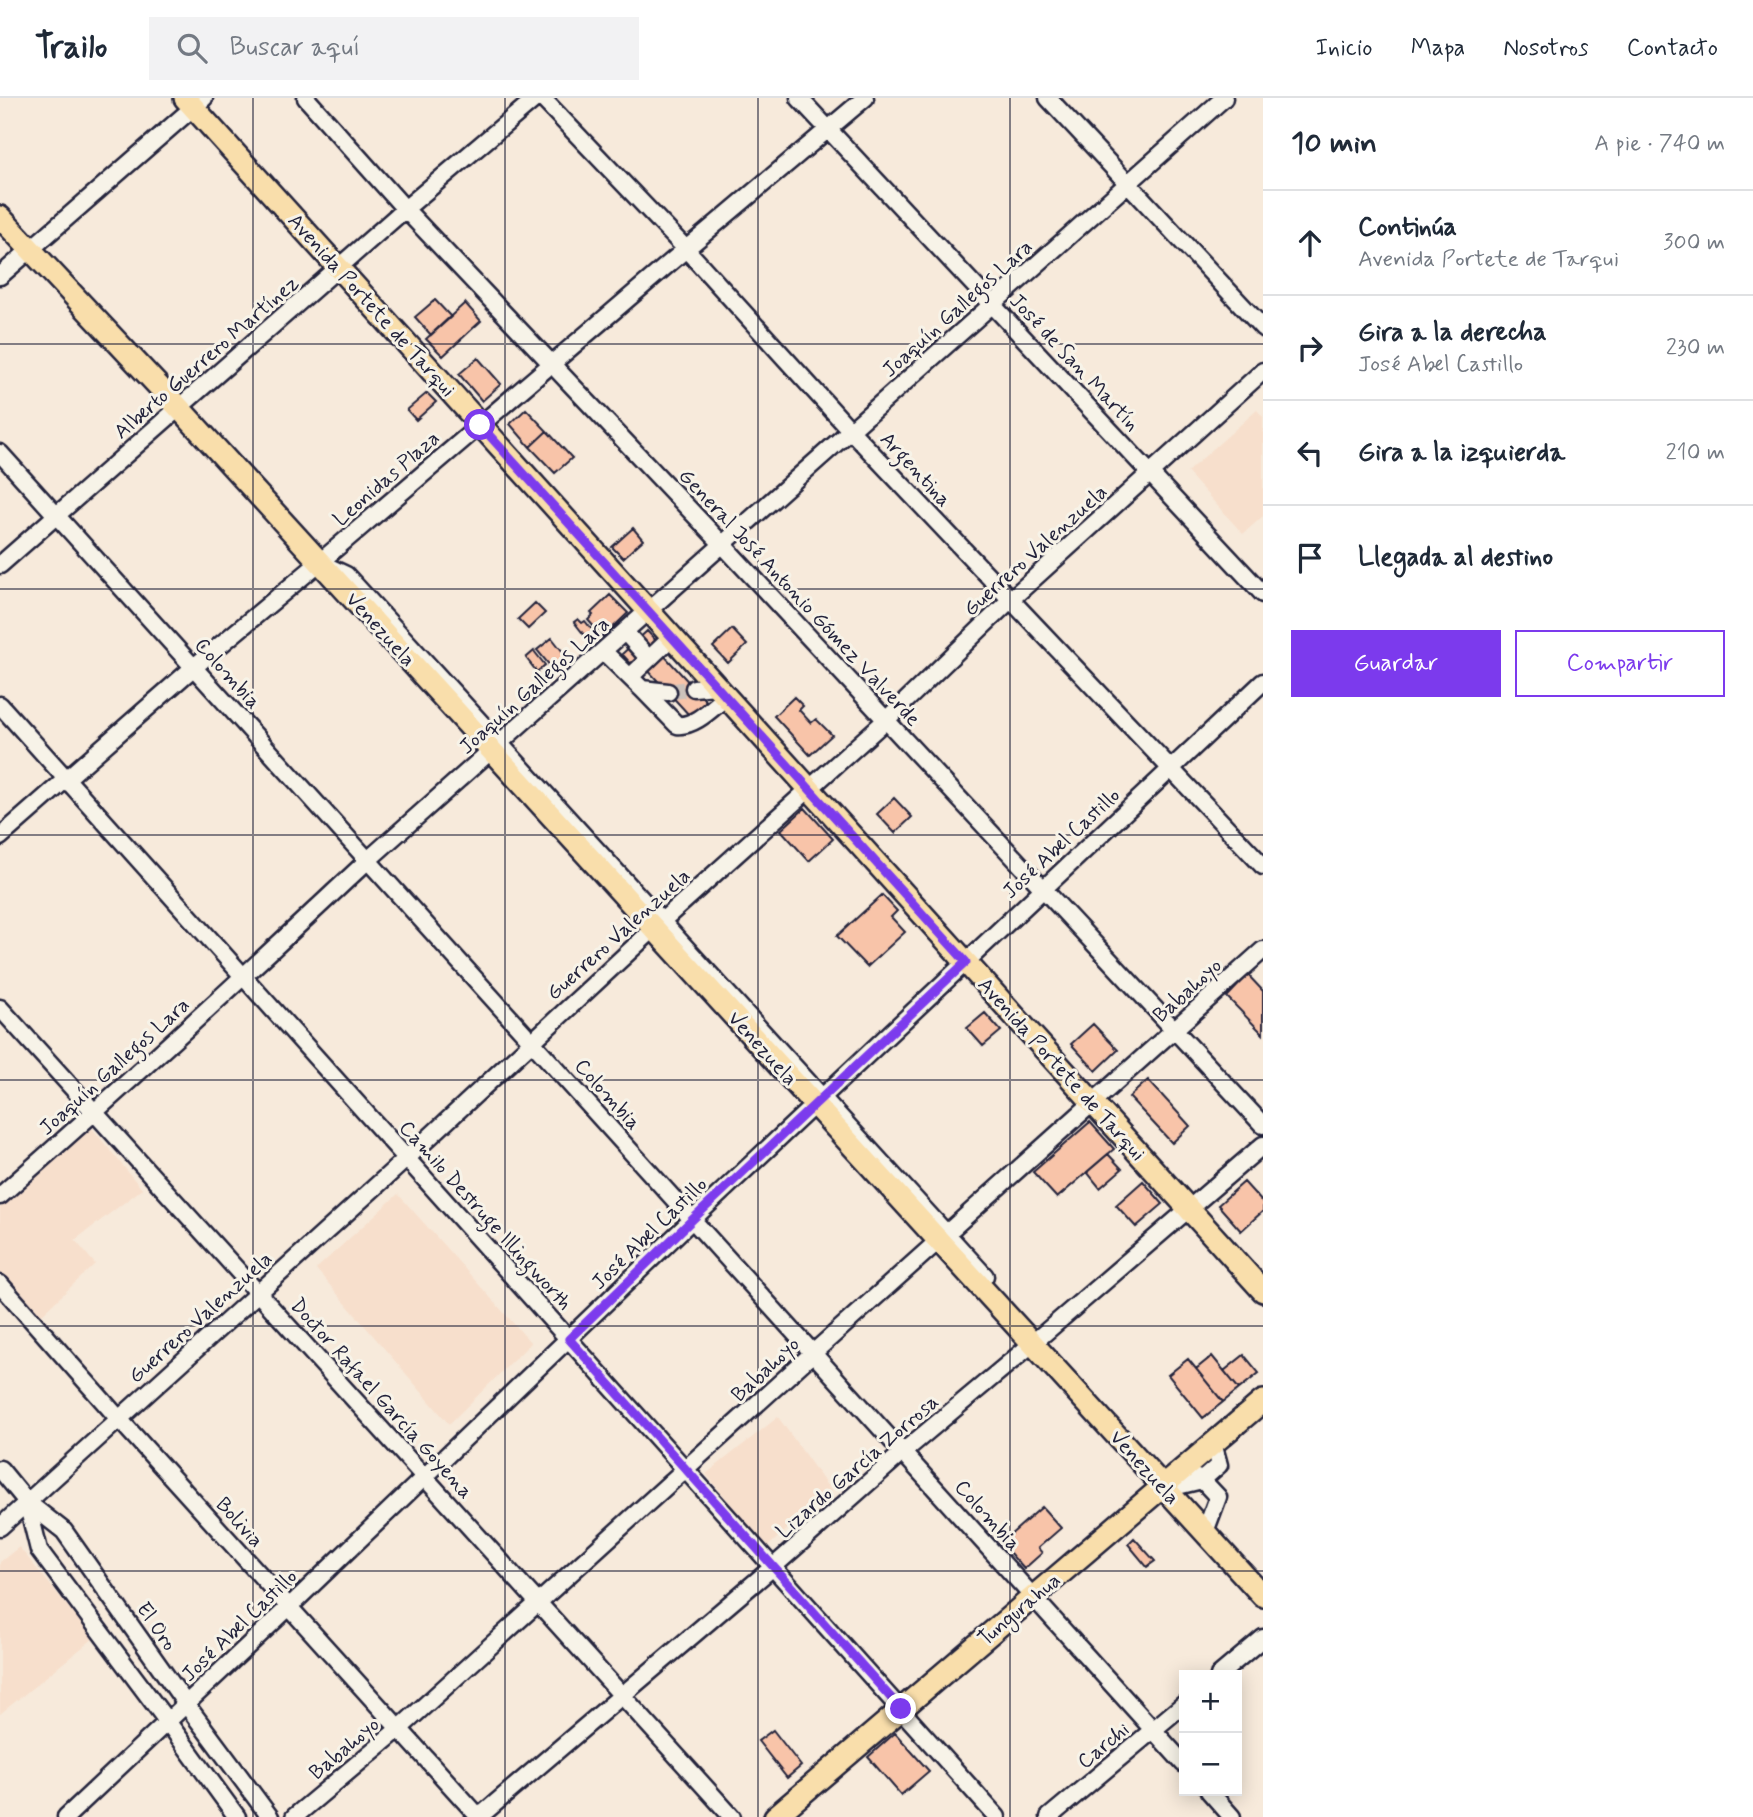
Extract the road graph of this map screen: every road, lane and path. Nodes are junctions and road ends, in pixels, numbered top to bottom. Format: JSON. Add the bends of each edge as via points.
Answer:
{"nodes":[{"id":1,"x":306,"y":98,"type":"edge"},
{"id":2,"x":536,"y":98,"type":"edge"},
{"id":3,"x":542,"y":98,"type":"edge"},
{"id":4,"x":799,"y":98,"type":"edge"},
{"id":5,"x":865,"y":98,"type":"edge"},
{"id":6,"x":1048,"y":98,"type":"edge"},
{"id":7,"x":1224,"y":98,"type":"edge"},
{"id":8,"x":194,"y":101,"type":"edge"},
{"id":9,"x":827,"y":130,"type":"junction"},
{"id":10,"x":1128,"y":184,"type":"junction"},
{"id":11,"x":405,"y":209,"type":"junction"},
{"id":12,"x":0,"y":217,"type":"edge"},
{"id":13,"x":685,"y":248,"type":"junction"},
{"id":14,"x":29,"y":250,"type":"junction"},
{"id":15,"x":338,"y":268,"type":"junction"},
{"id":16,"x":0,"y":276,"type":"edge"},
{"id":17,"x":992,"y":305,"type":"junction"},
{"id":18,"x":1263,"y":328,"type":"edge"},
{"id":19,"x":551,"y":365,"type":"junction"},
{"id":20,"x":1263,"y":371,"type":"edge"},
{"id":21,"x":180,"y":409,"type":"junction"},
{"id":22,"x":480,"y":425,"type":"junction"},
{"id":23,"x":851,"y":431,"type":"junction"},
{"id":24,"x":0,"y":453,"type":"edge"},
{"id":25,"x":1150,"y":474,"type":"junction"},
{"id":26,"x":57,"y":516,"type":"junction"},
{"id":27,"x":723,"y":545,"type":"junction"},
{"id":28,"x":320,"y":562,"type":"junction"},
{"id":29,"x":0,"y":565,"type":"edge"},
{"id":30,"x":1263,"y":594,"type":"edge"},
{"id":31,"x":1010,"y":600,"type":"junction"},
{"id":32,"x":648,"y":611,"type":"junction"},
{"id":33,"x":625,"y":632,"type":"junction"},
{"id":34,"x":672,"y":637,"type":"junction"},
{"id":35,"x":603,"y":651,"type":"junction"},
{"id":36,"x":649,"y":659,"type":"junction"},
{"id":37,"x":194,"y":667,"type":"junction"},
{"id":38,"x":630,"y":677,"type":"junction"},
{"id":39,"x":1263,"y":682,"type":"edge"},
{"id":40,"x":694,"y":688,"type":"tunnel mouth"},
{"id":41,"x":642,"y":689,"type":"junction"},
{"id":42,"x":721,"y":691,"type":"junction"},
{"id":43,"x":667,"y":692,"type":"tunnel mouth"},
{"id":44,"x":0,"y":705,"type":"edge"},
{"id":45,"x":886,"y":720,"type":"junction"},
{"id":46,"x":496,"y":746,"type":"junction"},
{"id":47,"x":1170,"y":770,"type":"junction"},
{"id":48,"x":67,"y":779,"type":"junction"},
{"id":49,"x":810,"y":789,"type":"junction"},
{"id":50,"x":0,"y":837,"type":"edge"},
{"id":51,"x":368,"y":860,"type":"junction"},
{"id":52,"x":1263,"y":866,"type":"edge"},
{"id":53,"x":1042,"y":888,"type":"junction"},
{"id":54,"x":658,"y":925,"type":"junction"},
{"id":55,"x":1263,"y":950,"type":"edge"},
{"id":56,"x":966,"y":962,"type":"junction"},
{"id":57,"x":244,"y":977,"type":"junction"},
{"id":58,"x":0,"y":1008,"type":"edge"},
{"id":59,"x":1174,"y":1029,"type":"junction"},
{"id":60,"x":531,"y":1041,"type":"junction"},
{"id":61,"x":819,"y":1101,"type":"junction"},
{"id":62,"x":1093,"y":1103,"type":"junction"},
{"id":63,"x":95,"y":1113,"type":"junction"},
{"id":64,"x":1263,"y":1125,"type":"edge"},
{"id":65,"x":1263,"y":1145,"type":"edge"},
{"id":66,"x":407,"y":1158,"type":"junction"},
{"id":67,"x":0,"y":1196,"type":"edge"},
{"id":68,"x":1189,"y":1209,"type":"junction"},
{"id":69,"x":693,"y":1219,"type":"junction"},
{"id":70,"x":943,"y":1237,"type":"junction"},
{"id":71,"x":0,"y":1284,"type":"edge"},
{"id":72,"x":1263,"y":1291,"type":"edge"},
{"id":73,"x":258,"y":1293,"type":"junction"},
{"id":74,"x":569,"y":1339,"type":"junction"},
{"id":75,"x":1036,"y":1340,"type":"junction"},
{"id":76,"x":813,"y":1353,"type":"junction"},
{"id":77,"x":1263,"y":1401,"type":"edge"},
{"id":78,"x":119,"y":1419,"type":"junction"},
{"id":79,"x":1213,"y":1443,"type":"junction"},
{"id":80,"x":903,"y":1452,"type":"junction"},
{"id":81,"x":0,"y":1469,"type":"edge"},
{"id":82,"x":686,"y":1470,"type":"junction"},
{"id":83,"x":424,"y":1477,"type":"junction"},
{"id":84,"x":1202,"y":1480,"type":"junction"},
{"id":85,"x":1170,"y":1483,"type":"junction"},
{"id":86,"x":27,"y":1502,"type":"junction"},
{"id":87,"x":0,"y":1527,"type":"edge"},
{"id":88,"x":1207,"y":1527,"type":"junction"},
{"id":89,"x":773,"y":1567,"type":"junction"},
{"id":90,"x":1263,"y":1581,"type":"edge"},
{"id":91,"x":1033,"y":1596,"type":"junction"},
{"id":92,"x":1263,"y":1596,"type":"edge"},
{"id":93,"x":539,"y":1603,"type":"junction"},
{"id":94,"x":289,"y":1607,"type":"junction"},
{"id":95,"x":1263,"y":1638,"type":"edge"},
{"id":96,"x":1225,"y":1670,"type":"edge"},
{"id":97,"x":622,"y":1695,"type":"junction"},
{"id":98,"x":186,"y":1704,"type":"junction"},
{"id":99,"x":1179,"y":1708,"type":"edge"},
{"id":100,"x":901,"y":1709,"type":"junction"},
{"id":101,"x":167,"y":1721,"type":"junction"},
{"id":102,"x":400,"y":1728,"type":"junction"},
{"id":103,"x":1154,"y":1730,"type":"junction"},
{"id":104,"x":1179,"y":1758,"type":"edge"},
{"id":105,"x":1214,"y":1796,"type":"edge"},
{"id":106,"x":66,"y":1817,"type":"edge"},
{"id":107,"x":237,"y":1817,"type":"edge"},
{"id":108,"x":270,"y":1817,"type":"edge"},
{"id":109,"x":294,"y":1817,"type":"edge"},
{"id":110,"x":479,"y":1817,"type":"edge"},
{"id":111,"x":732,"y":1817,"type":"edge"},
{"id":112,"x":775,"y":1817,"type":"edge"},
{"id":113,"x":997,"y":1817,"type":"edge"},
{"id":114,"x":1049,"y":1817,"type":"edge"},
{"id":115,"x":1233,"y":1817,"type":"edge"}],
"edges":[{"from":1,"to":11,"type":"street","name":"General José Antonio Gómez Valverde"},
{"from":2,"to":11,"type":"street","name":"Alberto Guerrero Martínez"},
{"from":3,"to":13,"type":"street","name":"Argentina"},
{"from":4,"to":9,"type":"street","name":"José de San Martín"},
{"from":5,"to":9,"type":"street","name":"Leonidas Plaza"},
{"from":6,"to":10,"type":"street"},
{"from":7,"to":10,"type":"street","name":"Joaquín Gallegos Lara"},
{"from":8,"to":14,"type":"street"},
{"from":8,"to":15,"type":"main road","name":"Avenida Portete de Tarqui"},
{"from":9,"to":13,"type":"street","name":"Leonidas Plaza"},
{"from":9,"to":17,"type":"street","name":"José de San Martín"},
{"from":10,"to":17,"type":"street","name":"Joaquín Gallegos Lara"},
{"from":10,"to":18,"type":"street"},
{"from":11,"to":15,"type":"street","name":"Alberto Guerrero Martínez"},
{"from":11,"to":19,"type":"street","name":"General José Antonio Gómez Valverde"},
{"from":12,"to":14,"type":"main road","name":"Venezuela"},
{"from":13,"to":19,"type":"street","name":"Leonidas Plaza"},
{"from":13,"to":23,"type":"street","name":"Argentina"},
{"from":14,"to":16,"type":"street"},
{"from":14,"to":21,"type":"main road","name":"Venezuela"},
{"from":15,"to":21,"type":"street","name":"Alberto Guerrero Martínez"},
{"from":15,"to":22,"type":"main road","name":"Avenida Portete de Tarqui"},
{"from":17,"to":23,"type":"street","name":"Joaquín Gallegos Lara"},
{"from":17,"to":25,"type":"street","name":"José de San Martín"},
{"from":19,"to":22,"type":"street","name":"Leonidas Plaza"},
{"from":19,"to":27,"type":"street","name":"General José Antonio Gómez Valverde"},
{"from":20,"to":25,"type":"street","name":"Guerrero Valenzuela"},
{"from":21,"to":26,"type":"street","name":"Alberto Guerrero Martínez"},
{"from":21,"to":28,"type":"main road","name":"Venezuela"},
{"from":22,"to":28,"type":"street","name":"Leonidas Plaza"},
{"from":22,"to":32,"type":"main road","name":"Avenida Portete de Tarqui"},
{"from":23,"to":27,"type":"street","name":"Joaquín Gallegos Lara"},
{"from":23,"to":31,"type":"street","name":"Argentina"},
{"from":24,"to":26,"type":"street","name":"Colombia"},
{"from":25,"to":30,"type":"street","name":"José de San Martín"},
{"from":25,"to":31,"type":"street","name":"Guerrero Valenzuela"},
{"from":26,"to":29,"type":"street","name":"Alberto Guerrero Martínez"},
{"from":26,"to":37,"type":"street","name":"Colombia"},
{"from":27,"to":32,"type":"street","name":"Joaquín Gallegos Lara"},
{"from":27,"to":45,"type":"street","name":"General José Antonio Gómez Valverde"},
{"from":28,"to":37,"type":"street","name":"Leonidas Plaza"},
{"from":28,"to":46,"type":"main road","name":"Venezuela"},
{"from":31,"to":45,"type":"street","name":"Guerrero Valenzuela"},
{"from":31,"to":47,"type":"street","name":"Argentina"},
{"from":32,"to":33,"type":"street","name":"Joaquín Gallegos Lara"},
{"from":32,"to":34,"type":"main road","name":"Avenida Portete de Tarqui"},
{"from":33,"to":35,"type":"street","name":"Joaquín Gallegos Lara"},
{"from":33,"to":36,"type":"street"},
{"from":34,"to":36,"type":"street"},
{"from":34,"to":42,"type":"main road","name":"Avenida Portete de Tarqui"},
{"from":35,"to":38,"type":"street"},
{"from":35,"to":46,"type":"street","name":"Joaquín Gallegos Lara"},
{"from":36,"to":38,"type":"street"},
{"from":37,"to":48,"type":"street","name":"Leonidas Plaza"},
{"from":37,"to":51,"type":"street","name":"Colombia"},
{"from":38,"to":41,"type":"street"},
{"from":39,"to":47,"type":"street","name":"José Abel Castillo"},
{"from":40,"to":42,"type":"street"},
{"from":41,"to":42,"type":"street","via":[[677,725],[684,726]]},
{"from":41,"to":43,"type":"street"},
{"from":42,"to":49,"type":"main road","name":"Avenida Portete de Tarqui"},
{"from":44,"to":48,"type":"street","name":"Camilo Destruge Illingworth"},
{"from":45,"to":49,"type":"street","name":"Guerrero Valenzuela"},
{"from":45,"to":53,"type":"street","name":"General José Antonio Gómez Valverde"},
{"from":46,"to":51,"type":"street","name":"Joaquín Gallegos Lara"},
{"from":46,"to":54,"type":"main road","name":"Venezuela"},
{"from":47,"to":52,"type":"street","name":"Argentina"},
{"from":47,"to":53,"type":"street","name":"José Abel Castillo"},
{"from":48,"to":50,"type":"street","name":"Leonidas Plaza"},
{"from":48,"to":57,"type":"street","name":"Camilo Destruge Illingworth"},
{"from":49,"to":54,"type":"street","name":"Guerrero Valenzuela"},
{"from":49,"to":56,"type":"main road","name":"Avenida Portete de Tarqui"},
{"from":51,"to":57,"type":"street","name":"Joaquín Gallegos Lara"},
{"from":51,"to":60,"type":"street","name":"Colombia"},
{"from":53,"to":56,"type":"street","name":"José Abel Castillo"},
{"from":53,"to":59,"type":"street","name":"General José Antonio Gómez Valverde"},
{"from":54,"to":60,"type":"street","name":"Guerrero Valenzuela"},
{"from":54,"to":61,"type":"main road","name":"Venezuela"},
{"from":55,"to":59,"type":"street","name":"Babahoyo"},
{"from":56,"to":61,"type":"street","name":"José Abel Castillo"},
{"from":56,"to":62,"type":"main road","name":"Avenida Portete de Tarqui"},
{"from":57,"to":63,"type":"street","name":"Joaquín Gallegos Lara"},
{"from":57,"to":66,"type":"street","name":"Camilo Destruge Illingworth"},
{"from":58,"to":63,"type":"street","name":"Doctor Rafael García Goyena"},
{"from":59,"to":62,"type":"street","name":"Babahoyo"},
{"from":59,"to":64,"type":"street","name":"General José Antonio Gómez Valverde"},
{"from":60,"to":66,"type":"street","name":"Guerrero Valenzuela"},
{"from":60,"to":69,"type":"street","name":"Colombia"},
{"from":61,"to":69,"type":"street","name":"José Abel Castillo"},
{"from":61,"to":70,"type":"main road","name":"Venezuela"},
{"from":62,"to":68,"type":"main road","name":"Avenida Portete de Tarqui"},
{"from":62,"to":70,"type":"street","name":"Babahoyo"},
{"from":63,"to":67,"type":"street","name":"Joaquín Gallegos Lara"},
{"from":63,"to":73,"type":"street","name":"Doctor Rafael García Goyena"},
{"from":65,"to":68,"type":"street","name":"Lizardo García Zorrosa"},
{"from":66,"to":73,"type":"street","name":"Guerrero Valenzuela"},
{"from":66,"to":74,"type":"street","name":"Camilo Destruge Illingworth"},
{"from":68,"to":72,"type":"main road","name":"Avenida Portete de Tarqui"},
{"from":68,"to":75,"type":"street","name":"Lizardo García Zorrosa"},
{"from":69,"to":74,"type":"street","name":"José Abel Castillo"},
{"from":69,"to":76,"type":"street","name":"Colombia"},
{"from":70,"to":75,"type":"main road","name":"Venezuela"},
{"from":70,"to":76,"type":"street","name":"Babahoyo"},
{"from":71,"to":78,"type":"street","name":"Bolivia"},
{"from":73,"to":78,"type":"street","name":"Guerrero Valenzuela"},
{"from":73,"to":83,"type":"street","name":"Doctor Rafael García Goyena"},
{"from":74,"to":82,"type":"street","name":"Camilo Destruge Illingworth"},
{"from":74,"to":83,"type":"street","name":"José Abel Castillo"},
{"from":75,"to":80,"type":"street","name":"Lizardo García Zorrosa"},
{"from":75,"to":85,"type":"main road","name":"Venezuela"},
{"from":76,"to":80,"type":"street","name":"Colombia"},
{"from":76,"to":82,"type":"street","name":"Babahoyo"},
{"from":77,"to":79,"type":"main road","name":"Tungurahua"},
{"from":78,"to":86,"type":"street","name":"Guerrero Valenzuela"},
{"from":78,"to":94,"type":"street","name":"Bolivia"},
{"from":79,"to":84,"type":"street","via":[[1219,1465]]},
{"from":79,"to":85,"type":"main road","name":"Tungurahua"},
{"from":80,"to":89,"type":"street","name":"Lizardo García Zorrosa"},
{"from":80,"to":91,"type":"street","name":"Colombia"},
{"from":81,"to":86,"type":"street","name":"El Oro"},
{"from":82,"to":89,"type":"street","name":"Camilo Destruge Illingworth"},
{"from":82,"to":93,"type":"street","name":"Babahoyo"},
{"from":83,"to":93,"type":"street","name":"Doctor Rafael García Goyena"},
{"from":83,"to":94,"type":"street","name":"José Abel Castillo"},
{"from":84,"to":85,"type":"street"},
{"from":84,"to":88,"type":"street","via":[[1218,1497]]},
{"from":85,"to":88,"type":"main road","name":"Venezuela"},
{"from":85,"to":91,"type":"main road","name":"Tungurahua"},
{"from":86,"to":87,"type":"street","name":"Guerrero Valenzuela"},
{"from":86,"to":98,"type":"street","name":"El Oro","via":[[64,1531]]},
{"from":86,"to":101,"type":"street","name":"El Oro","via":[[39,1550]]},
{"from":88,"to":90,"type":"street","name":"Venezuela"},
{"from":88,"to":92,"type":"main road","name":"Venezuela"},
{"from":89,"to":97,"type":"street","name":"Lizardo García Zorrosa"},
{"from":89,"to":100,"type":"street","name":"Camilo Destruge Illingworth"},
{"from":91,"to":100,"type":"main road","name":"Tungurahua"},
{"from":91,"to":103,"type":"street","name":"Colombia"},
{"from":93,"to":97,"type":"street","name":"Doctor Rafael García Goyena"},
{"from":93,"to":102,"type":"street","name":"Babahoyo"},
{"from":94,"to":98,"type":"street","name":"José Abel Castillo"},
{"from":94,"to":102,"type":"street","name":"Bolivia"},
{"from":95,"to":96,"type":"street"},
{"from":97,"to":110,"type":"street","name":"Lizardo García Zorrosa"},
{"from":97,"to":111,"type":"street","name":"Doctor Rafael García Goyena"},
{"from":98,"to":101,"type":"street","name":"José Abel Castillo"},
{"from":98,"to":108,"type":"street","name":"El Oro"},
{"from":99,"to":103,"type":"street","name":"Carchi"},
{"from":100,"to":112,"type":"main road","name":"Tungurahua"},
{"from":100,"to":113,"type":"street","name":"Camilo Destruge Illingworth"},
{"from":101,"to":106,"type":"street","name":"José Abel Castillo"},
{"from":101,"to":107,"type":"street","name":"El Oro"},
{"from":102,"to":109,"type":"street","name":"Babahoyo"},
{"from":102,"to":110,"type":"street","name":"Bolivia"},
{"from":103,"to":104,"type":"street","name":"Colombia"},
{"from":103,"to":114,"type":"street","name":"Carchi"},
{"from":105,"to":115,"type":"street"}]}
